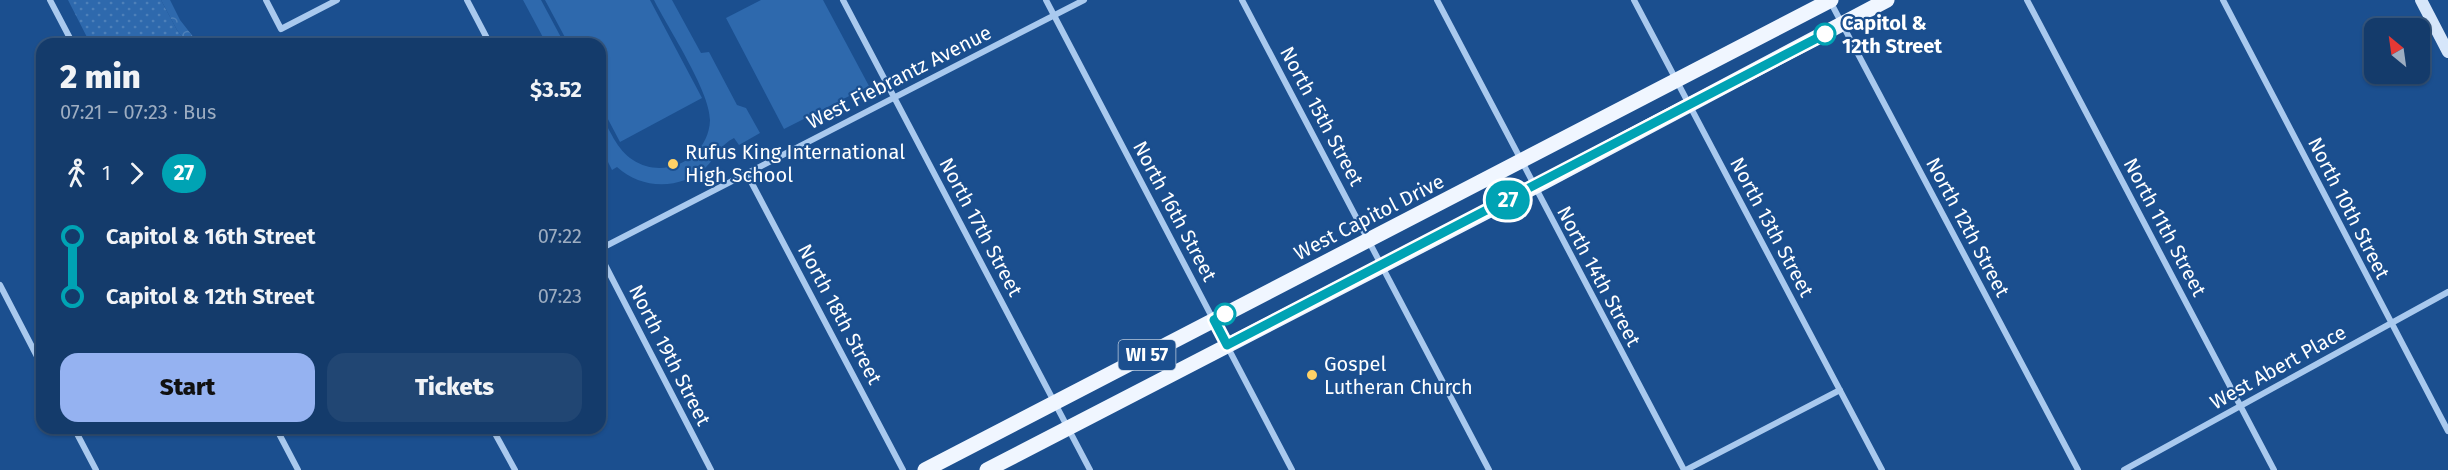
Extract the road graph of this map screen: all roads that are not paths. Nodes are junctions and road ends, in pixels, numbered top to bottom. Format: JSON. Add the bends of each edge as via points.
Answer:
{"nodes":[{"id":1,"x":50,"y":0,"type":"edge"},
{"id":2,"x":266,"y":0,"type":"edge"},
{"id":3,"x":337,"y":0,"type":"edge"},
{"id":4,"x":467,"y":0,"type":"edge"},
{"id":5,"x":843,"y":0,"type":"edge"},
{"id":6,"x":1046,"y":0,"type":"edge"},
{"id":7,"x":1084,"y":0,"type":"edge"},
{"id":8,"x":1242,"y":0,"type":"edge"},
{"id":9,"x":1437,"y":0,"type":"edge"},
{"id":10,"x":1634,"y":0,"type":"edge"},
{"id":11,"x":1830,"y":0,"type":"edge"},
{"id":12,"x":1887,"y":0,"type":"edge"},
{"id":13,"x":2027,"y":0,"type":"edge"},
{"id":14,"x":2223,"y":0,"type":"edge"},
{"id":15,"x":2421,"y":0,"type":"edge"},
{"id":16,"x":1054,"y":16,"type":"junction"},
{"id":17,"x":1842,"y":25,"type":"junction"},
{"id":18,"x":70,"y":38,"type":"edge"},
{"id":19,"x":487,"y":38,"type":"edge"},
{"id":20,"x":2448,"y":52,"type":"edge"},
{"id":21,"x":1677,"y":81,"type":"junction"},
{"id":22,"x":894,"y":98,"type":"junction"},
{"id":23,"x":1689,"y":105,"type":"junction"},
{"id":24,"x":1521,"y":163,"type":"junction"},
{"id":25,"x":747,"y":174,"type":"junction"},
{"id":26,"x":1534,"y":187,"type":"junction"},
{"id":27,"x":1369,"y":241,"type":"junction"},
{"id":28,"x":606,"y":246,"type":"edge"},
{"id":29,"x":1382,"y":266,"type":"junction"},
{"id":30,"x":606,"y":267,"type":"edge"},
{"id":31,"x":0,"y":285,"type":"edge"},
{"id":32,"x":2448,"y":292,"type":"edge"},
{"id":33,"x":1214,"y":320,"type":"junction"},
{"id":34,"x":2390,"y":324,"type":"junction"},
{"id":35,"x":1227,"y":345,"type":"junction"},
{"id":36,"x":36,"y":354,"type":"edge"},
{"id":37,"x":1840,"y":390,"type":"junction"},
{"id":38,"x":1055,"y":402,"type":"junction"},
{"id":39,"x":2241,"y":407,"type":"junction"},
{"id":40,"x":1068,"y":428,"type":"junction"},
{"id":41,"x":2448,"y":431,"type":"edge"},
{"id":42,"x":77,"y":434,"type":"edge"},
{"id":43,"x":279,"y":434,"type":"edge"},
{"id":44,"x":495,"y":434,"type":"edge"},
{"id":45,"x":96,"y":470,"type":"edge"},
{"id":46,"x":298,"y":470,"type":"edge"},
{"id":47,"x":515,"y":470,"type":"edge"},
{"id":48,"x":711,"y":470,"type":"edge"},
{"id":49,"x":903,"y":470,"type":"edge"},
{"id":50,"x":925,"y":470,"type":"edge"},
{"id":51,"x":987,"y":470,"type":"edge"},
{"id":52,"x":1090,"y":470,"type":"edge"},
{"id":53,"x":1292,"y":470,"type":"edge"},
{"id":54,"x":1489,"y":470,"type":"edge"},
{"id":55,"x":1685,"y":470,"type":"edge"},
{"id":56,"x":1882,"y":470,"type":"edge"},
{"id":57,"x":2078,"y":470,"type":"edge"},
{"id":58,"x":2124,"y":470,"type":"edge"},
{"id":59,"x":2274,"y":470,"type":"edge"}],
"edges":[{"from":1,"to":18,"type":"street"},
{"from":2,"to":3,"type":"street","via":[[281,29]]},
{"from":4,"to":19,"type":"street"},
{"from":5,"to":22,"type":"street","name":"North 17th Street"},
{"from":6,"to":16,"type":"street","name":"North 16th Street"},
{"from":7,"to":16,"type":"street","name":"West Fiebrantz Avenue"},
{"from":8,"to":27,"type":"street","name":"North 15th Street"},
{"from":9,"to":24,"type":"street","name":"North 14th Street"},
{"from":10,"to":21,"type":"street","name":"North 13th Street"},
{"from":11,"to":17,"type":"street","name":"North 12th Street"},
{"from":11,"to":21,"type":"main road","name":"West Capitol Drive","number":"WI 57"},
{"from":12,"to":17,"type":"main road","number":"WI 57"},
{"from":13,"to":39,"type":"street","name":"North 11th Street"},
{"from":14,"to":34,"type":"street","name":"North 10th Street"},
{"from":15,"to":20,"type":"street"},
{"from":16,"to":22,"type":"street","name":"West Fiebrantz Avenue"},
{"from":16,"to":33,"type":"street","name":"North 16th Street"},
{"from":17,"to":23,"type":"main road","number":"WI 57"},
{"from":17,"to":57,"type":"street","name":"North 12th Street"},
{"from":21,"to":23,"type":"street","name":"North 13th Street"},
{"from":21,"to":24,"type":"main road","name":"West Capitol Drive","number":"WI 57"},
{"from":22,"to":25,"type":"street","name":"West Fiebrantz Avenue"},
{"from":22,"to":38,"type":"street","name":"North 17th Street"},
{"from":23,"to":26,"type":"main road","number":"WI 57"},
{"from":23,"to":37,"type":"street","name":"North 13th Street"},
{"from":24,"to":26,"type":"street","name":"North 14th Street"},
{"from":24,"to":27,"type":"main road","name":"West Capitol Drive","number":"WI 57"},
{"from":25,"to":28,"type":"street","name":"West Fiebrantz Avenue"},
{"from":25,"to":49,"type":"street","name":"North 18th Street"},
{"from":26,"to":29,"type":"main road","number":"WI 57"},
{"from":26,"to":55,"type":"street","name":"North 14th Street"},
{"from":27,"to":29,"type":"street","name":"North 15th Street"},
{"from":27,"to":33,"type":"main road","name":"West Capitol Drive","number":"WI 57"},
{"from":29,"to":35,"type":"main road","number":"WI 57"},
{"from":29,"to":54,"type":"street","name":"North 15th Street"},
{"from":30,"to":48,"type":"street","name":"North 19th Street"},
{"from":31,"to":36,"type":"street"},
{"from":32,"to":34,"type":"street","name":"West Abert Place"},
{"from":33,"to":35,"type":"street","name":"North 16th Street"},
{"from":33,"to":38,"type":"main road","name":"West Capitol Drive","number":"WI 57"},
{"from":34,"to":39,"type":"street","name":"West Abert Place"},
{"from":34,"to":41,"type":"street","name":"North 10th Street"},
{"from":35,"to":40,"type":"main road","number":"WI 57"},
{"from":35,"to":53,"type":"street","name":"North 16th Street"},
{"from":37,"to":55,"type":"street"},
{"from":37,"to":56,"type":"street","name":"North 13th Street"},
{"from":38,"to":40,"type":"street","name":"North 17th Street"},
{"from":38,"to":50,"type":"main road","name":"West Capitol Drive","number":"WI 57"},
{"from":39,"to":58,"type":"street","name":"West Abert Place"},
{"from":39,"to":59,"type":"street","name":"North 11th Street"},
{"from":40,"to":51,"type":"main road","number":"WI 57"},
{"from":40,"to":52,"type":"street","name":"North 17th Street"},
{"from":42,"to":45,"type":"street"},
{"from":43,"to":46,"type":"street"},
{"from":44,"to":47,"type":"street"}]}
